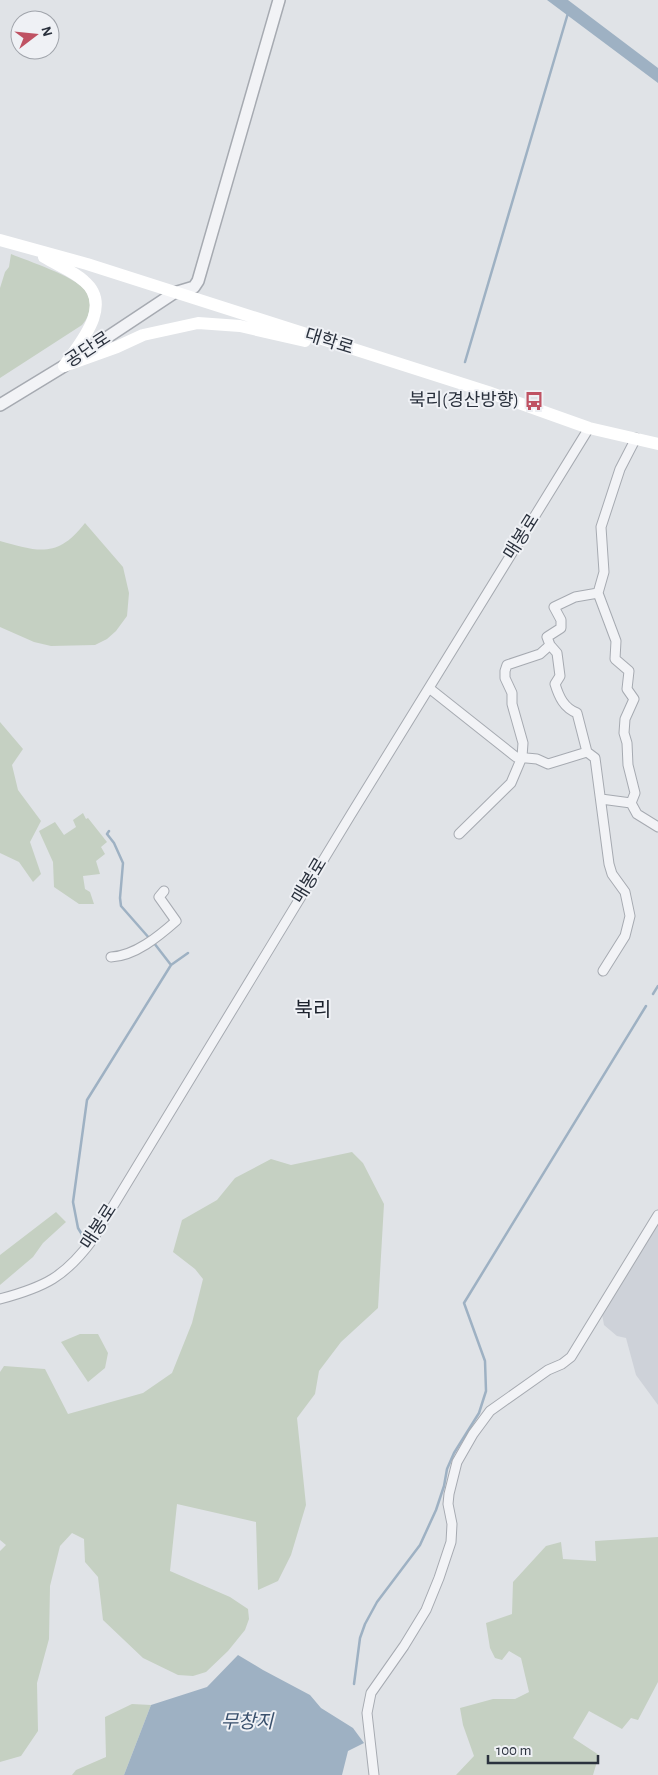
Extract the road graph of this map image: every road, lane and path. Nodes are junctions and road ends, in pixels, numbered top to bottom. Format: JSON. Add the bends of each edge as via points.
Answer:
{"nodes":[{"id":1,"x":280,"y":0,"type":"edge"},
{"id":2,"x":0,"y":240,"type":"edge"},
{"id":3,"x":27,"y":247,"type":"junction"},
{"id":4,"x":174,"y":293,"type":"junction"},
{"id":5,"x":364,"y":353,"type":"junction"},
{"id":6,"x":64,"y":366,"type":"junction"},
{"id":7,"x":0,"y":405,"type":"edge"},
{"id":8,"x":589,"y":428,"type":"junction"},
{"id":9,"x":636,"y":438,"type":"junction"},
{"id":10,"x":658,"y":444,"type":"edge"},
{"id":11,"x":598,"y":593,"type":"junction"},
{"id":12,"x":550,"y":645,"type":"junction"},
{"id":13,"x":429,"y":688,"type":"junction"},
{"id":14,"x":587,"y":752,"type":"junction"},
{"id":15,"x":522,"y":757,"type":"junction"},
{"id":16,"x":601,"y":799,"type":"junction"},
{"id":17,"x":631,"y":803,"type":"junction"},
{"id":18,"x":658,"y":827,"type":"edge"},
{"id":19,"x":459,"y":834,"type":"dead end"},
{"id":20,"x":162,"y":894,"type":"dead end"},
{"id":21,"x":111,"y":957,"type":"dead end"},
{"id":22,"x":603,"y":971,"type":"dead end"},
{"id":23,"x":658,"y":1215,"type":"edge"},
{"id":24,"x":0,"y":1299,"type":"edge"},
{"id":25,"x":374,"y":1775,"type":"edge"}],
"edges":[{"from":1,"to":4,"type":"street","name":"공단로","via":[[198,281],[194,287]]},
{"from":2,"to":3,"type":"main road","name":"대학로"},
{"from":3,"to":4,"type":"main road","name":"대학로"},
{"from":3,"to":6,"type":"main road","via":[[86,282],[93,292],[96,302],[90,328]]},
{"from":4,"to":5,"type":"main road","name":"대학로"},
{"from":4,"to":6,"type":"street","name":"공단로"},
{"from":5,"to":6,"type":"main road","via":[[240,326],[198,323],[143,335]]},
{"from":5,"to":8,"type":"main road","name":"대학로"},
{"from":6,"to":7,"type":"street","name":"공단로"},
{"from":8,"to":9,"type":"main road","name":"대학로"},
{"from":8,"to":13,"type":"street","name":"매봉로"},
{"from":9,"to":10,"type":"main road","name":"대학로"},
{"from":9,"to":11,"type":"street","via":[[620,469],[601,527],[604,572]]},
{"from":11,"to":12,"type":"street","via":[[575,597],[554,607],[561,620],[561,628],[547,638]]},
{"from":11,"to":17,"type":"street","via":[[616,640],[615,659],[629,671],[627,689],[634,699],[625,720],[624,733],[634,793]]},
{"from":12,"to":14,"type":"street","via":[[556,653],[560,676],[555,684],[557,692],[568,709],[577,713]]},
{"from":12,"to":15,"type":"street","via":[[540,654],[507,665],[504,671],[523,742]]},
{"from":13,"to":15,"type":"street","via":[[516,757]]},
{"from":13,"to":24,"type":"street","name":"매봉로","via":[[87,1248],[47,1283]]},
{"from":14,"to":15,"type":"street","via":[[548,764]]},
{"from":14,"to":16,"type":"street","via":[[596,758]]},
{"from":15,"to":19,"type":"street","via":[[511,782]]},
{"from":16,"to":17,"type":"street"},
{"from":16,"to":22,"type":"street","via":[[609,864],[625,892],[630,916],[625,936]]},
{"from":17,"to":18,"type":"street","via":[[637,814]]},
{"from":20,"to":21,"type":"street","via":[[176,921],[153,940],[121,956]]},
{"from":23,"to":25,"type":"street","via":[[571,1357],[490,1411],[457,1462],[449,1494],[451,1542],[439,1578],[426,1610],[371,1693],[367,1712]]}]}
